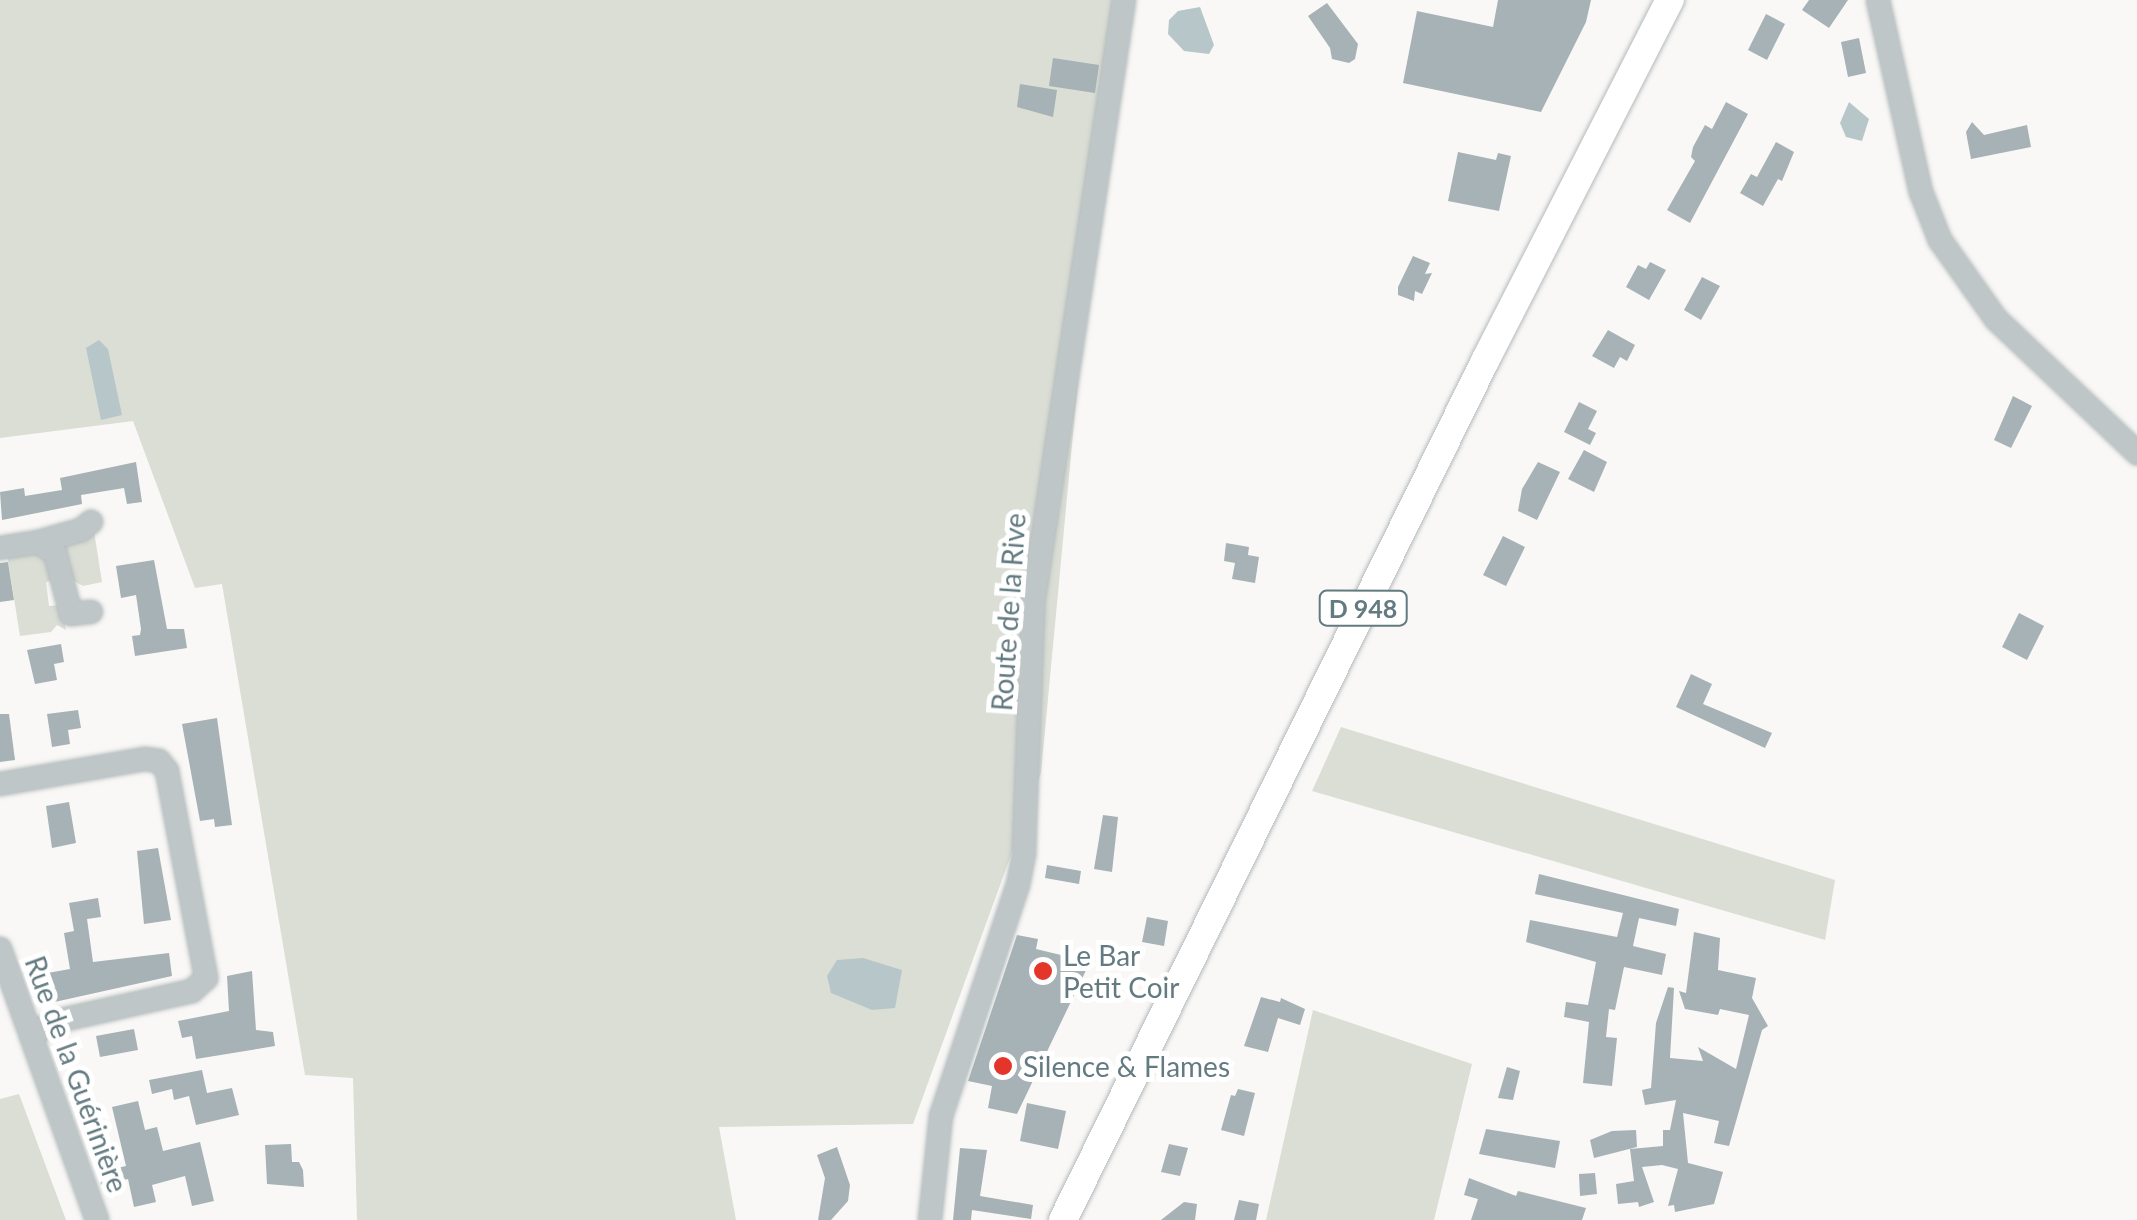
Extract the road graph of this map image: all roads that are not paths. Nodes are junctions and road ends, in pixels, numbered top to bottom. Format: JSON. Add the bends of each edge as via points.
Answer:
{"nodes":[{"id":1,"x":1124,"y":0,"type":"edge"},
{"id":2,"x":1670,"y":0,"type":"edge"},
{"id":3,"x":1878,"y":0,"type":"edge"},
{"id":4,"x":2137,"y":452,"type":"edge"},
{"id":5,"x":91,"y":522,"type":"dead end"},
{"id":6,"x":38,"y":542,"type":"junction"},
{"id":7,"x":0,"y":548,"type":"edge"},
{"id":8,"x":92,"y":612,"type":"dead end"},
{"id":9,"x":0,"y":784,"type":"edge"},
{"id":10,"x":0,"y":949,"type":"edge"},
{"id":11,"x":31,"y":1033,"type":"junction"},
{"id":12,"x":97,"y":1220,"type":"edge"},
{"id":13,"x":930,"y":1220,"type":"edge"},
{"id":14,"x":1063,"y":1220,"type":"edge"}],
"edges":[{"from":1,"to":13,"type":"street","name":"Route de la Rive","via":[[1033,603],[1024,853],[941,1116]]},
{"from":2,"to":14,"type":"main road","number":"D 948"},
{"from":3,"to":4,"type":"street","via":[[1907,139],[1940,240],[1996,319]]},
{"from":5,"to":6,"type":"street"},
{"from":6,"to":7,"type":"street"},
{"from":6,"to":8,"type":"street","via":[[55,553],[71,614]]},
{"from":9,"to":11,"type":"street","via":[[159,761],[167,770],[206,978],[192,992]]},
{"from":10,"to":11,"type":"street","name":"Rue de la Guérinière"},
{"from":11,"to":12,"type":"street","name":"Rue de la Guérinière"}]}
